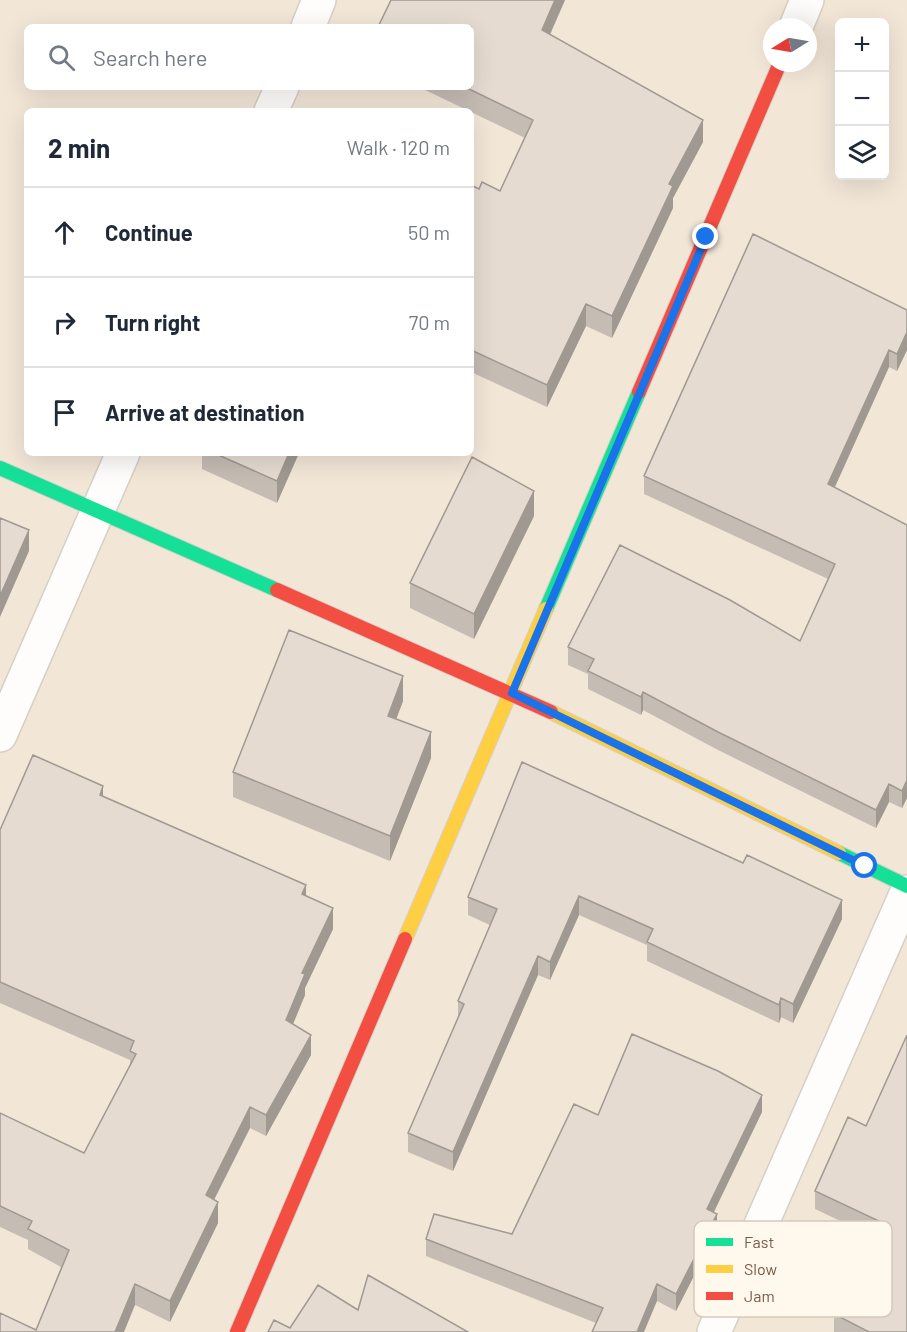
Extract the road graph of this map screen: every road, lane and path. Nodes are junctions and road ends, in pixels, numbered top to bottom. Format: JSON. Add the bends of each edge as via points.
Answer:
{"nodes":[{"id":1,"x":319,"y":0,"type":"edge"},
{"id":2,"x":807,"y":0,"type":"edge"},
{"id":3,"x":800,"y":18,"type":"edge"},
{"id":4,"x":309,"y":24,"type":"edge"},
{"id":5,"x":776,"y":72,"type":"edge"},
{"id":6,"x":281,"y":90,"type":"edge"},
{"id":7,"x":272,"y":108,"type":"edge"},
{"id":8,"x":122,"y":456,"type":"edge"},
{"id":9,"x":0,"y":468,"type":"edge"},
{"id":10,"x":98,"y":511,"type":"junction"},
{"id":11,"x":512,"y":693,"type":"junction"},
{"id":12,"x":0,"y":735,"type":"edge"},
{"id":13,"x":907,"y":886,"type":"edge"},
{"id":14,"x":907,"y":892,"type":"edge"},
{"id":15,"x":763,"y":1221,"type":"edge"},
{"id":16,"x":721,"y":1317,"type":"edge"},
{"id":17,"x":237,"y":1332,"type":"edge"},
{"id":18,"x":714,"y":1332,"type":"edge"}],
"edges":[{"from":1,"to":4,"type":"street"},
{"from":2,"to":3,"type":"street"},
{"from":5,"to":11,"type":"street"},
{"from":6,"to":7,"type":"street"},
{"from":8,"to":10,"type":"street"},
{"from":9,"to":10,"type":"street"},
{"from":10,"to":11,"type":"street"},
{"from":10,"to":12,"type":"street"},
{"from":11,"to":13,"type":"street"},
{"from":11,"to":17,"type":"street"},
{"from":14,"to":15,"type":"street"},
{"from":16,"to":18,"type":"street"}]}
